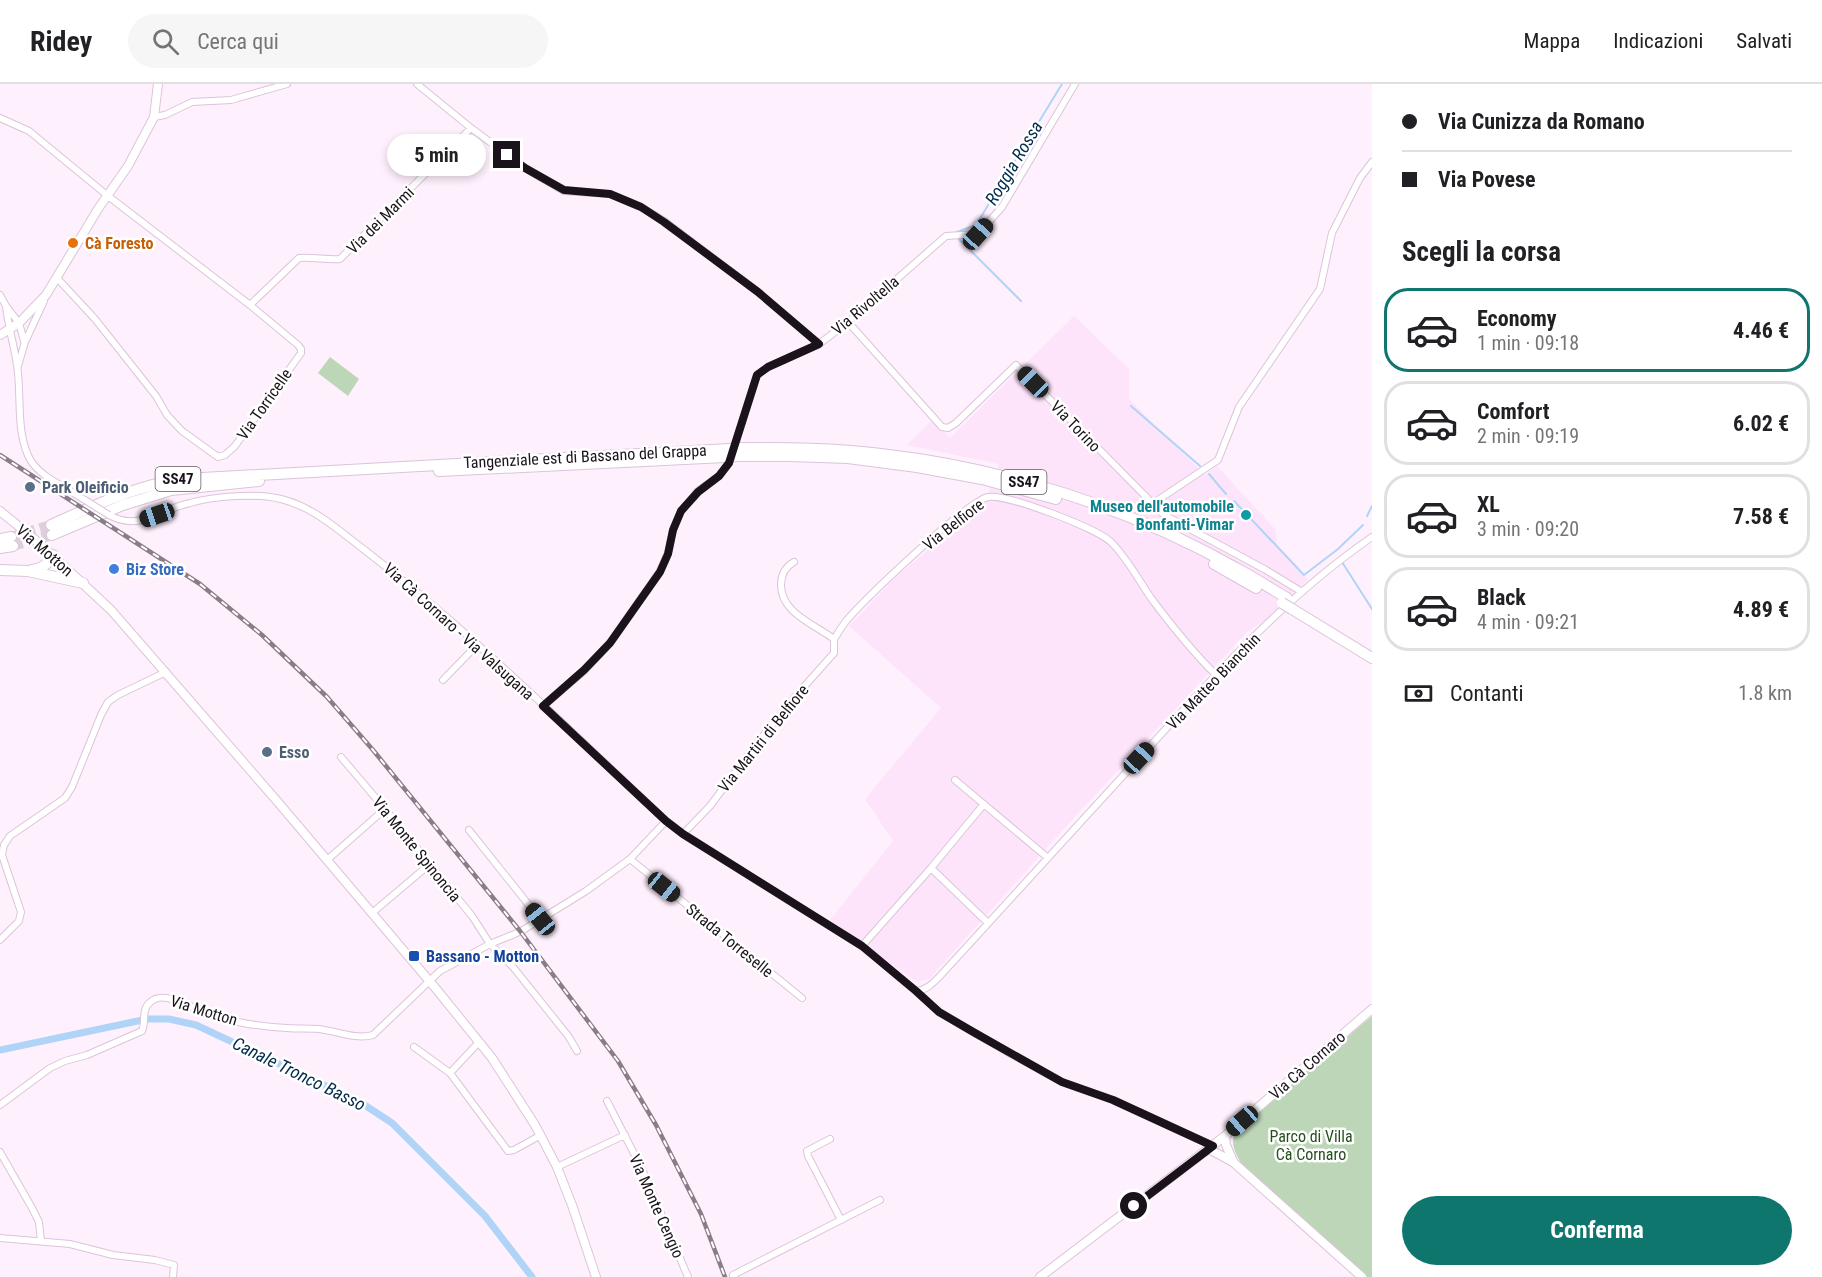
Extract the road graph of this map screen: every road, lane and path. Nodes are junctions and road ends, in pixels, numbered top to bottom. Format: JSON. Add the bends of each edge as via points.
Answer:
{"nodes":[{"id":1,"x":158,"y":84,"type":"edge"},
{"id":2,"x":287,"y":84,"type":"edge"},
{"id":3,"x":417,"y":84,"type":"edge"},
{"id":4,"x":1075,"y":84,"type":"edge"},
{"id":5,"x":154,"y":117,"type":"junction"},
{"id":6,"x":0,"y":118,"type":"edge"},
{"id":7,"x":471,"y":129,"type":"junction"},
{"id":8,"x":1372,"y":162,"type":"edge"},
{"id":9,"x":108,"y":195,"type":"junction"},
{"id":10,"x":57,"y":278,"type":"junction"},
{"id":11,"x":0,"y":295,"type":"edge"},
{"id":12,"x":46,"y":295,"type":"junction"},
{"id":13,"x":250,"y":305,"type":"junction"},
{"id":14,"x":6,"y":306,"type":"junction"},
{"id":15,"x":848,"y":322,"type":"junction"},
{"id":16,"x":19,"y":323,"type":"junction"},
{"id":17,"x":10,"y":330,"type":"junction"},
{"id":18,"x":0,"y":335,"type":"edge"},
{"id":19,"x":25,"y":342,"type":"junction"},
{"id":20,"x":819,"y":344,"type":"junction"},
{"id":21,"x":18,"y":367,"type":"junction"},
{"id":22,"x":1152,"y":504,"type":"junction"},
{"id":23,"x":0,"y":511,"type":"edge"},
{"id":24,"x":51,"y":530,"type":"tunnel mouth"},
{"id":25,"x":1372,"y":537,"type":"edge"},
{"id":26,"x":8,"y":541,"type":"tunnel mouth"},
{"id":27,"x":0,"y":548,"type":"edge"},
{"id":28,"x":53,"y":555,"type":"junction"},
{"id":29,"x":794,"y":562,"type":"dead end"},
{"id":30,"x":0,"y":570,"type":"edge"},
{"id":31,"x":28,"y":571,"type":"junction"},
{"id":32,"x":83,"y":583,"type":"junction"},
{"id":33,"x":1302,"y":591,"type":"junction"},
{"id":34,"x":1294,"y":607,"type":"junction"},
{"id":35,"x":834,"y":639,"type":"junction"},
{"id":36,"x":477,"y":645,"type":"junction"},
{"id":37,"x":1372,"y":651,"type":"edge"},
{"id":38,"x":1372,"y":658,"type":"edge"},
{"id":39,"x":166,"y":672,"type":"junction"},
{"id":40,"x":1216,"y":675,"type":"junction"},
{"id":41,"x":442,"y":680,"type":"dead end"},
{"id":42,"x":543,"y":706,"type":"junction"},
{"id":43,"x":340,"y":757,"type":"dead end"},
{"id":44,"x":955,"y":780,"type":"dead end"},
{"id":45,"x":984,"y":804,"type":"junction"},
{"id":46,"x":385,"y":809,"type":"junction"},
{"id":47,"x":666,"y":821,"type":"junction"},
{"id":48,"x":469,"y":830,"type":"dead end"},
{"id":49,"x":683,"y":834,"type":"junction"},
{"id":50,"x":1048,"y":858,"type":"junction"},
{"id":51,"x":630,"y":859,"type":"junction"},
{"id":52,"x":327,"y":860,"type":"junction"},
{"id":53,"x":430,"y":864,"type":"junction"},
{"id":54,"x":931,"y":868,"type":"junction"},
{"id":55,"x":372,"y":913,"type":"junction"},
{"id":56,"x":540,"y":919,"type":"junction"},
{"id":57,"x":988,"y":923,"type":"junction"},
{"id":58,"x":0,"y":940,"type":"edge"},
{"id":59,"x":489,"y":944,"type":"junction"},
{"id":60,"x":862,"y":946,"type":"junction"},
{"id":61,"x":430,"y":982,"type":"junction"},
{"id":62,"x":916,"y":991,"type":"junction"},
{"id":63,"x":802,"y":998,"type":"dead end"},
{"id":64,"x":1372,"y":1009,"type":"edge"},
{"id":65,"x":479,"y":1042,"type":"junction"},
{"id":66,"x":414,"y":1047,"type":"dead end"},
{"id":67,"x":577,"y":1051,"type":"dead end"},
{"id":68,"x":450,"y":1073,"type":"junction"},
{"id":69,"x":607,"y":1101,"type":"dead end"},
{"id":70,"x":0,"y":1105,"type":"edge"},
{"id":71,"x":541,"y":1136,"type":"junction"},
{"id":72,"x":625,"y":1136,"type":"junction"},
{"id":73,"x":1225,"y":1136,"type":"junction"},
{"id":74,"x":830,"y":1140,"type":"dead end"},
{"id":75,"x":1211,"y":1147,"type":"junction"},
{"id":76,"x":1227,"y":1148,"type":"junction"},
{"id":77,"x":0,"y":1152,"type":"edge"},
{"id":78,"x":1233,"y":1162,"type":"junction"},
{"id":79,"x":557,"y":1167,"type":"junction"},
{"id":80,"x":880,"y":1200,"type":"dead end"},
{"id":81,"x":842,"y":1220,"type":"junction"},
{"id":82,"x":0,"y":1238,"type":"edge"},
{"id":83,"x":41,"y":1241,"type":"junction"},
{"id":84,"x":733,"y":1276,"type":"edge"},
{"id":85,"x":173,"y":1277,"type":"edge"},
{"id":86,"x":596,"y":1277,"type":"edge"},
{"id":87,"x":688,"y":1277,"type":"edge"},
{"id":88,"x":1040,"y":1277,"type":"edge"},
{"id":89,"x":1362,"y":1277,"type":"edge"}],
"edges":[{"from":1,"to":5,"type":"main road"},
{"from":2,"to":5,"type":"street","via":[[231,100],[192,102]]},
{"from":3,"to":7,"type":"street"},
{"from":4,"to":15,"type":"street","name":"Via Rivoltella","via":[[1002,207],[978,234],[946,236]]},
{"from":5,"to":9,"type":"main road"},
{"from":6,"to":9,"type":"street","name":"Via Torricelle","via":[[29,131]]},
{"from":7,"to":13,"type":"street","name":"Via dei Marmi","via":[[340,259],[299,258]]},
{"from":7,"to":20,"type":"street","via":[[564,190],[610,194],[641,207],[758,292]]},
{"from":8,"to":22,"type":"street","via":[[1332,233],[1320,289],[1239,407],[1218,460]]},
{"from":9,"to":10,"type":"main road"},
{"from":9,"to":13,"type":"street","name":"Via Torricelle"},
{"from":10,"to":12,"type":"main road"},
{"from":10,"to":13,"type":"street","name":"Via Torricelle","via":[[95,319],[167,415],[218,457],[235,446],[301,353],[298,345]]},
{"from":11,"to":14,"type":"street"},
{"from":12,"to":16,"type":"main road"},
{"from":12,"to":19,"type":"street"},
{"from":14,"to":16,"type":"street"},
{"from":14,"to":17,"type":"street"},
{"from":15,"to":20,"type":"street","name":"Via Rivoltella"},
{"from":15,"to":22,"type":"street","name":"Via Torino","via":[[942,427],[956,423],[1016,365]]},
{"from":16,"to":17,"type":"main road"},
{"from":16,"to":19,"type":"street"},
{"from":17,"to":18,"type":"main road"},
{"from":17,"to":21,"type":"street"},
{"from":19,"to":21,"type":"street"},
{"from":20,"to":42,"type":"street","name":"Via Rivoltella","via":[[757,375],[729,463],[681,511],[660,572],[610,643]]},
{"from":21,"to":36,"type":"street","name":"Via Cà Cornaro - Via Valsugana","bridge":true,"via":[[25,446],[32,463],[117,520],[129,523],[190,502],[238,497],[271,497],[303,506],[380,561]]},
{"from":22,"to":33,"type":"street","name":"Via Torino","via":[[1164,515]]},
{"from":23,"to":28,"type":"main road","name":"Via Motton"},
{"from":24,"to":34,"type":"highway","name":"Tangenziale est di Bassano del Grappa","number":"SS47","via":[[133,490],[184,478],[794,448],[883,454],[1028,483],[1145,524],[1234,567]]},
{"from":25,"to":33,"type":"street","name":"Via Matteo Bianchin"},
{"from":26,"to":27,"type":"highway"},
{"from":28,"to":31,"type":"highway","via":[[42,568]]},
{"from":28,"to":32,"type":"main road","name":"Via Motton"},
{"from":29,"to":35,"type":"street","via":[[783,572],[781,596],[795,614]]},
{"from":30,"to":31,"type":"highway"},
{"from":31,"to":32,"type":"highway"},
{"from":32,"to":39,"type":"main road","name":"Via Motton"},
{"from":33,"to":40,"type":"street","name":"Via Matteo Bianchin"},
{"from":34,"to":37,"type":"highway","name":"Tangenziale est di Bassano del Grappa","number":"SS47"},
{"from":34,"to":38,"type":"highway","name":"Tangenziale est di Bassano del Grappa","number":"SS47"},
{"from":35,"to":40,"type":"street","name":"Via Belfiore","via":[[873,593],[939,533],[975,503],[987,497],[1000,498],[1069,521],[1109,540],[1167,620]]},
{"from":35,"to":49,"type":"street","name":"Via Martiri di Belfiore","via":[[834,653]]},
{"from":36,"to":41,"type":"street"},
{"from":36,"to":42,"type":"street","name":"Via Cà Cornaro - Via Valsugana"},
{"from":39,"to":52,"type":"main road","name":"Via Motton"},
{"from":39,"to":58,"type":"street","via":[[108,702],[65,798],[10,836],[4,845],[2,855],[21,912],[19,921]]},
{"from":40,"to":50,"type":"street","name":"Via Matteo Bianchin"},
{"from":42,"to":47,"type":"street","name":"Via Cà Cornaro - Via Valsugana"},
{"from":43,"to":46,"type":"street","name":"Via Monte Spinoncia"},
{"from":44,"to":45,"type":"street"},
{"from":45,"to":50,"type":"street"},
{"from":45,"to":54,"type":"street"},
{"from":46,"to":52,"type":"street"},
{"from":46,"to":53,"type":"street","name":"Via Monte Spinoncia"},
{"from":47,"to":49,"type":"street","name":"Via Cà Cornaro - Via Valsugana"},
{"from":47,"to":51,"type":"street"},
{"from":48,"to":56,"type":"street"},
{"from":49,"to":60,"type":"street","name":"Via Cà Cornaro - Via Valsugana"},
{"from":50,"to":57,"type":"street","name":"Via Matteo Bianchin"},
{"from":51,"to":56,"type":"street"},
{"from":51,"to":63,"type":"street","name":"Strada Torreselle"},
{"from":52,"to":55,"type":"main road","name":"Via Motton"},
{"from":53,"to":55,"type":"street"},
{"from":53,"to":59,"type":"street","name":"Via Monte Spinoncia"},
{"from":54,"to":57,"type":"street"},
{"from":54,"to":60,"type":"street"},
{"from":55,"to":61,"type":"main road","name":"Via Motton"},
{"from":56,"to":59,"type":"street"},
{"from":57,"to":62,"type":"street","name":"Via Matteo Bianchin","via":[[930,986]]},
{"from":59,"to":61,"type":"street","via":[[441,971]]},
{"from":59,"to":67,"type":"street","via":[[513,967]]},
{"from":60,"to":62,"type":"street","name":"Via Cà Cornaro - Via Valsugana"},
{"from":61,"to":65,"type":"main road","name":"Via Motton"},
{"from":61,"to":70,"type":"street","name":"Via Motton","via":[[368,1036],[265,1026],[210,1015],[170,997],[161,997],[153,1000],[143,1014],[144,1028],[50,1068]]},
{"from":62,"to":75,"type":"street","name":"Via Cà Cornaro - Via Valsugana","via":[[939,1012],[1062,1082],[1113,1100]]},
{"from":64,"to":73,"type":"main road","name":"Via Cà Cornaro"},
{"from":65,"to":68,"type":"street"},
{"from":65,"to":71,"type":"main road","name":"Via Motton"},
{"from":66,"to":68,"type":"street"},
{"from":68,"to":71,"type":"street","via":[[508,1151]]},
{"from":69,"to":72,"type":"street","name":"Via Monte Cengio"},
{"from":71,"to":79,"type":"main road","name":"Via Motton"},
{"from":72,"to":79,"type":"street","name":"Via Monte Cengio"},
{"from":72,"to":87,"type":"street","name":"Via Monte Cengio"},
{"from":73,"to":75,"type":"main road","name":"Via Cà Cornaro"},
{"from":73,"to":76,"type":"main road"},
{"from":74,"to":81,"type":"street","via":[[807,1151]]},
{"from":75,"to":76,"type":"main road"},
{"from":75,"to":78,"type":"main road"},
{"from":75,"to":88,"type":"main road","name":"Via Cà Cornaro"},
{"from":76,"to":78,"type":"main road"},
{"from":77,"to":83,"type":"street","via":[[39,1222]]},
{"from":78,"to":89,"type":"main road"},
{"from":79,"to":86,"type":"main road","name":"Via Motton"},
{"from":80,"to":81,"type":"street"},
{"from":81,"to":84,"type":"street"},
{"from":82,"to":83,"type":"street"},
{"from":83,"to":85,"type":"street","via":[[174,1265]]}]}
